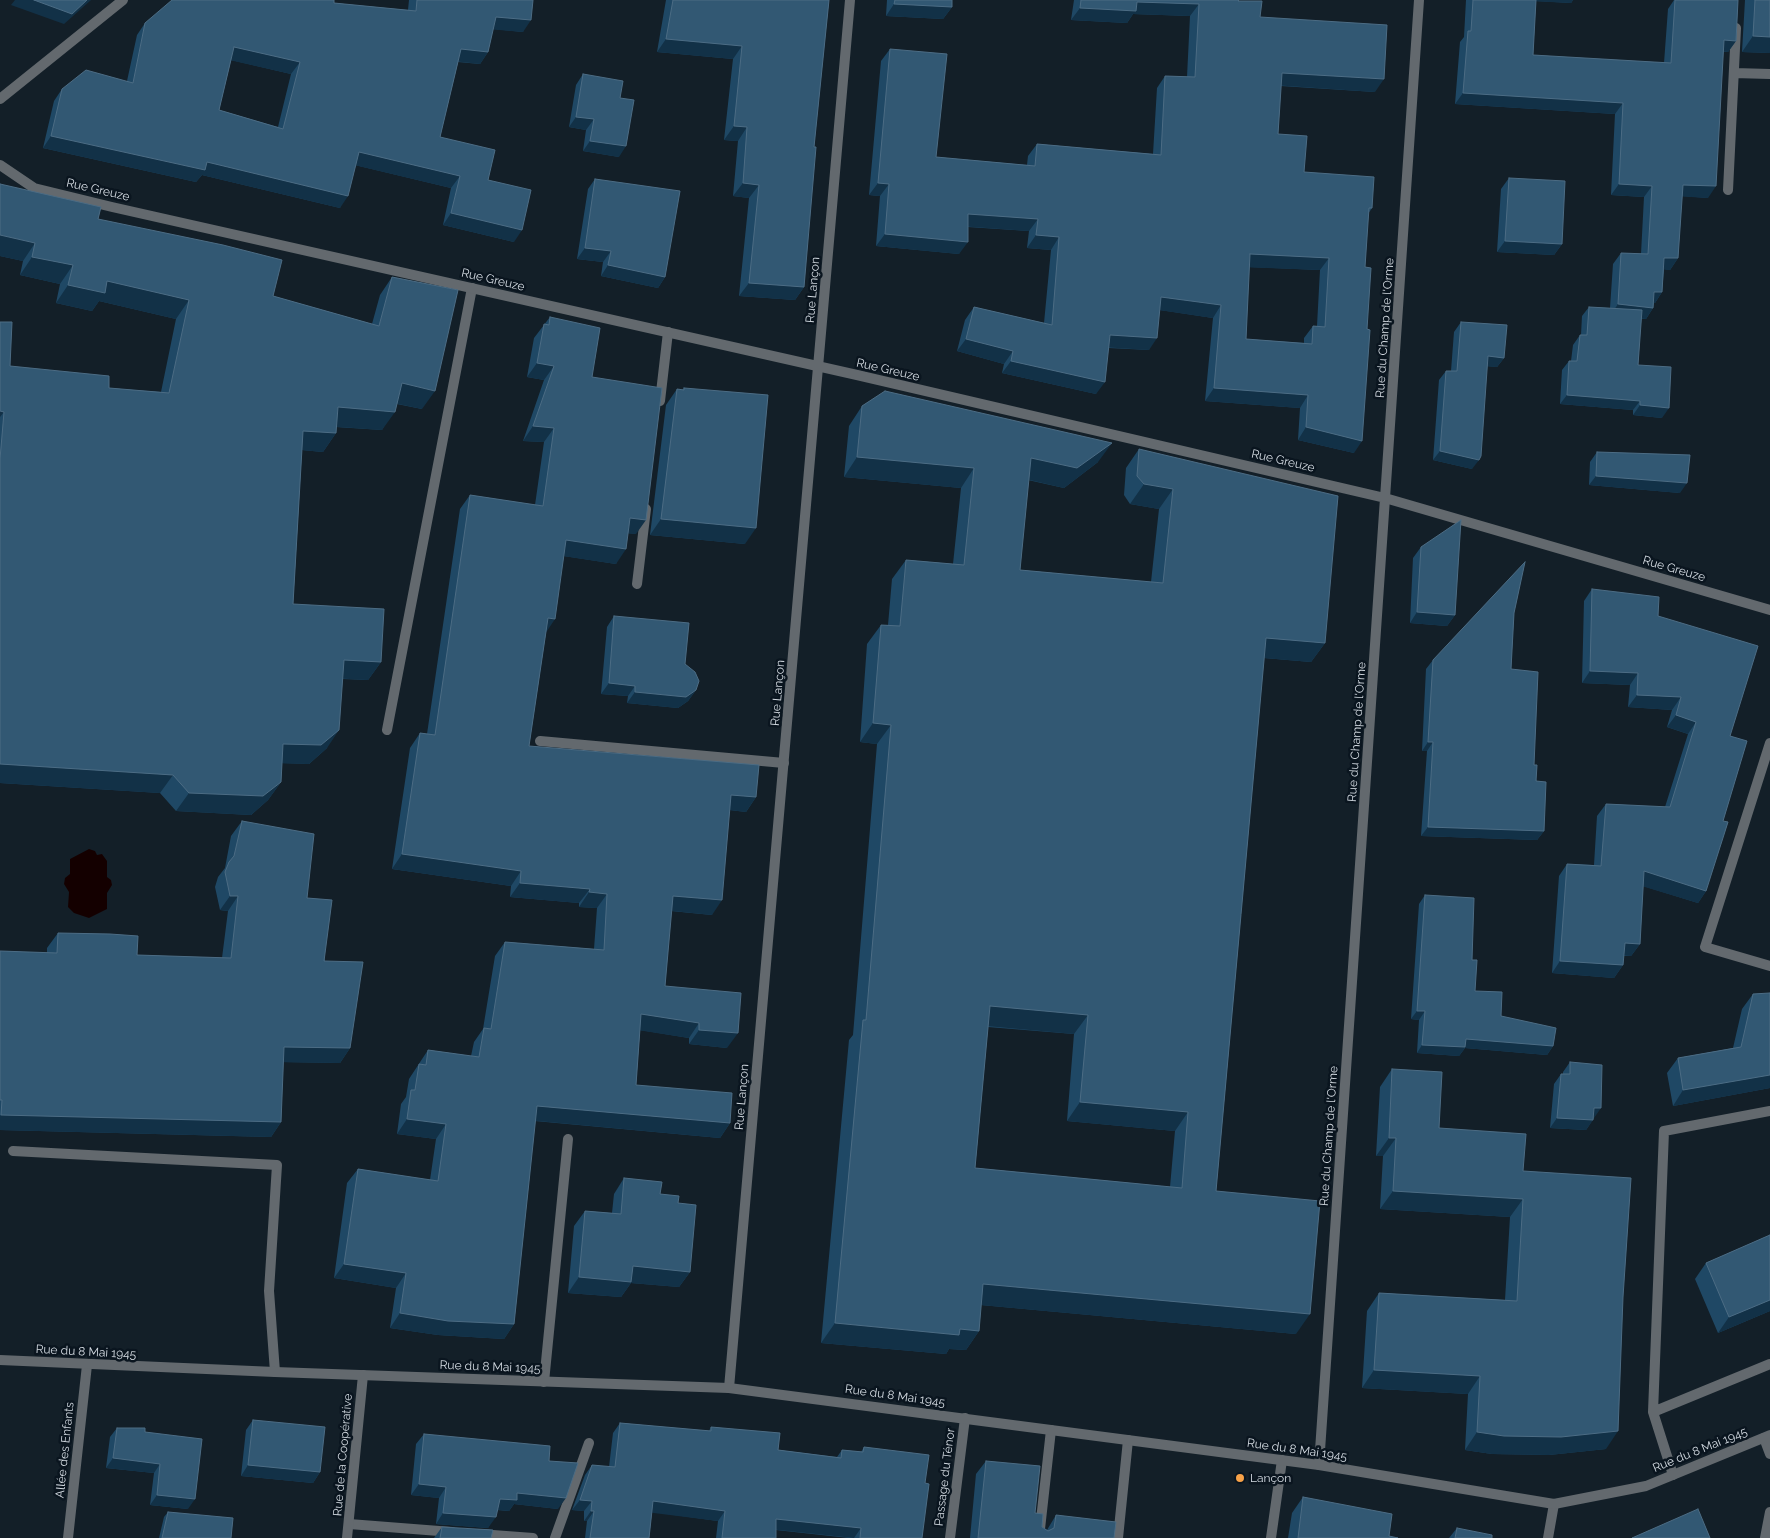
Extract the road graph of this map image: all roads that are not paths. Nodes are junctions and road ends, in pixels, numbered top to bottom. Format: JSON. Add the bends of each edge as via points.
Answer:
{"nodes":[{"id":1,"x":123,"y":0,"type":"edge"},
{"id":2,"x":850,"y":0,"type":"edge"},
{"id":3,"x":1419,"y":0,"type":"edge"},
{"id":4,"x":1737,"y":18,"type":"edge"},
{"id":5,"x":1734,"y":73,"type":"junction"},
{"id":6,"x":1770,"y":74,"type":"edge"},
{"id":7,"x":0,"y":98,"type":"edge"},
{"id":8,"x":0,"y":166,"type":"edge"},
{"id":9,"x":1728,"y":190,"type":"dead end"},
{"id":10,"x":472,"y":288,"type":"junction"},
{"id":11,"x":668,"y":332,"type":"junction"},
{"id":12,"x":820,"y":367,"type":"junction"},
{"id":13,"x":658,"y":411,"type":"edge"},
{"id":14,"x":648,"y":497,"type":"edge"},
{"id":15,"x":1386,"y":498,"type":"junction"},
{"id":16,"x":637,"y":584,"type":"dead end"},
{"id":17,"x":1770,"y":610,"type":"edge"},
{"id":18,"x":387,"y":730,"type":"dead end"},
{"id":19,"x":540,"y":742,"type":"dead end"},
{"id":20,"x":1770,"y":744,"type":"edge"},
{"id":21,"x":784,"y":763,"type":"junction"},
{"id":22,"x":1770,"y":966,"type":"edge"},
{"id":23,"x":1770,"y":1110,"type":"edge"},
{"id":24,"x":568,"y":1139,"type":"dead end"},
{"id":25,"x":13,"y":1151,"type":"dead end"},
{"id":26,"x":0,"y":1360,"type":"edge"},
{"id":27,"x":1770,"y":1364,"type":"edge"},
{"id":28,"x":87,"y":1365,"type":"junction"},
{"id":29,"x":275,"y":1372,"type":"junction"},
{"id":30,"x":363,"y":1375,"type":"junction"},
{"id":31,"x":544,"y":1382,"type":"junction"},
{"id":32,"x":729,"y":1388,"type":"junction"},
{"id":33,"x":1653,"y":1412,"type":"junction"},
{"id":34,"x":965,"y":1418,"type":"junction"},
{"id":35,"x":1051,"y":1430,"type":"junction"},
{"id":36,"x":1767,"y":1437,"type":"edge"},
{"id":37,"x":1128,"y":1440,"type":"junction"},
{"id":38,"x":589,"y":1443,"type":"dead end"},
{"id":39,"x":1770,"y":1454,"type":"edge"},
{"id":40,"x":1282,"y":1460,"type":"junction"},
{"id":41,"x":1319,"y":1465,"type":"junction"},
{"id":42,"x":1673,"y":1475,"type":"junction"},
{"id":43,"x":1554,"y":1504,"type":"junction"},
{"id":44,"x":1770,"y":1512,"type":"edge"},
{"id":45,"x":349,"y":1524,"type":"junction"},
{"id":46,"x":68,"y":1538,"type":"edge"},
{"id":47,"x":347,"y":1538,"type":"edge"},
{"id":48,"x":533,"y":1538,"type":"edge"},
{"id":49,"x":556,"y":1538,"type":"edge"},
{"id":50,"x":950,"y":1538,"type":"edge"},
{"id":51,"x":1039,"y":1538,"type":"edge"},
{"id":52,"x":1118,"y":1538,"type":"edge"},
{"id":53,"x":1271,"y":1538,"type":"edge"},
{"id":54,"x":1548,"y":1538,"type":"edge"},
{"id":55,"x":1765,"y":1538,"type":"edge"}],
"edges":[{"from":1,"to":7,"type":"street"},
{"from":2,"to":12,"type":"street","name":"Rue Lançon"},
{"from":3,"to":15,"type":"street","name":"Rue du Champ de l'Orme"},
{"from":4,"to":5,"type":"street"},
{"from":5,"to":6,"type":"street"},
{"from":5,"to":9,"type":"street"},
{"from":8,"to":10,"type":"street","name":"Rue Greuze","via":[[34,188]]},
{"from":10,"to":11,"type":"street","name":"Rue Greuze"},
{"from":10,"to":18,"type":"street"},
{"from":11,"to":12,"type":"street","name":"Rue Greuze"},
{"from":11,"to":13,"type":"street"},
{"from":12,"to":15,"type":"street","name":"Rue Greuze"},
{"from":12,"to":21,"type":"street","name":"Rue Lançon"},
{"from":14,"to":16,"type":"street"},
{"from":15,"to":17,"type":"street","name":"Rue Greuze"},
{"from":15,"to":41,"type":"street","name":"Rue du Champ de l'Orme"},
{"from":19,"to":21,"type":"street"},
{"from":20,"to":22,"type":"street","via":[[1704,947]]},
{"from":21,"to":32,"type":"street","name":"Rue Lançon"},
{"from":23,"to":33,"type":"street","via":[[1664,1131]]},
{"from":24,"to":31,"type":"street"},
{"from":25,"to":29,"type":"street","via":[[277,1165],[269,1291]]},
{"from":26,"to":28,"type":"street","name":"Rue du 8 Mai 1945"},
{"from":27,"to":33,"type":"street"},
{"from":28,"to":29,"type":"street","name":"Rue du 8 Mai 1945"},
{"from":28,"to":46,"type":"street","name":"Allée des Enfants"},
{"from":29,"to":30,"type":"street","name":"Rue du 8 Mai 1945"},
{"from":30,"to":31,"type":"street","name":"Rue du 8 Mai 1945"},
{"from":30,"to":45,"type":"street","name":"Rue de la Coopérative"},
{"from":31,"to":32,"type":"street","name":"Rue du 8 Mai 1945"},
{"from":32,"to":34,"type":"street","name":"Rue du 8 Mai 1945"},
{"from":33,"to":42,"type":"street"},
{"from":34,"to":35,"type":"street","name":"Rue du 8 Mai 1945"},
{"from":34,"to":50,"type":"street","name":"Passage du Ténor"},
{"from":35,"to":37,"type":"street","name":"Rue du 8 Mai 1945"},
{"from":35,"to":51,"type":"street"},
{"from":36,"to":39,"type":"street"},
{"from":36,"to":42,"type":"street","name":"Rue du 8 Mai 1945"},
{"from":37,"to":40,"type":"street","name":"Rue du 8 Mai 1945"},
{"from":37,"to":52,"type":"street"},
{"from":38,"to":49,"type":"street"},
{"from":40,"to":41,"type":"street","name":"Rue du 8 Mai 1945"},
{"from":40,"to":53,"type":"street"},
{"from":41,"to":43,"type":"street","name":"Rue du 8 Mai 1945"},
{"from":42,"to":43,"type":"street","name":"Rue du 8 Mai 1945","via":[[1646,1486]]},
{"from":43,"to":54,"type":"street"},
{"from":44,"to":55,"type":"street"},
{"from":45,"to":47,"type":"street","name":"Rue de la Coopérative"},
{"from":45,"to":48,"type":"street"}]}
